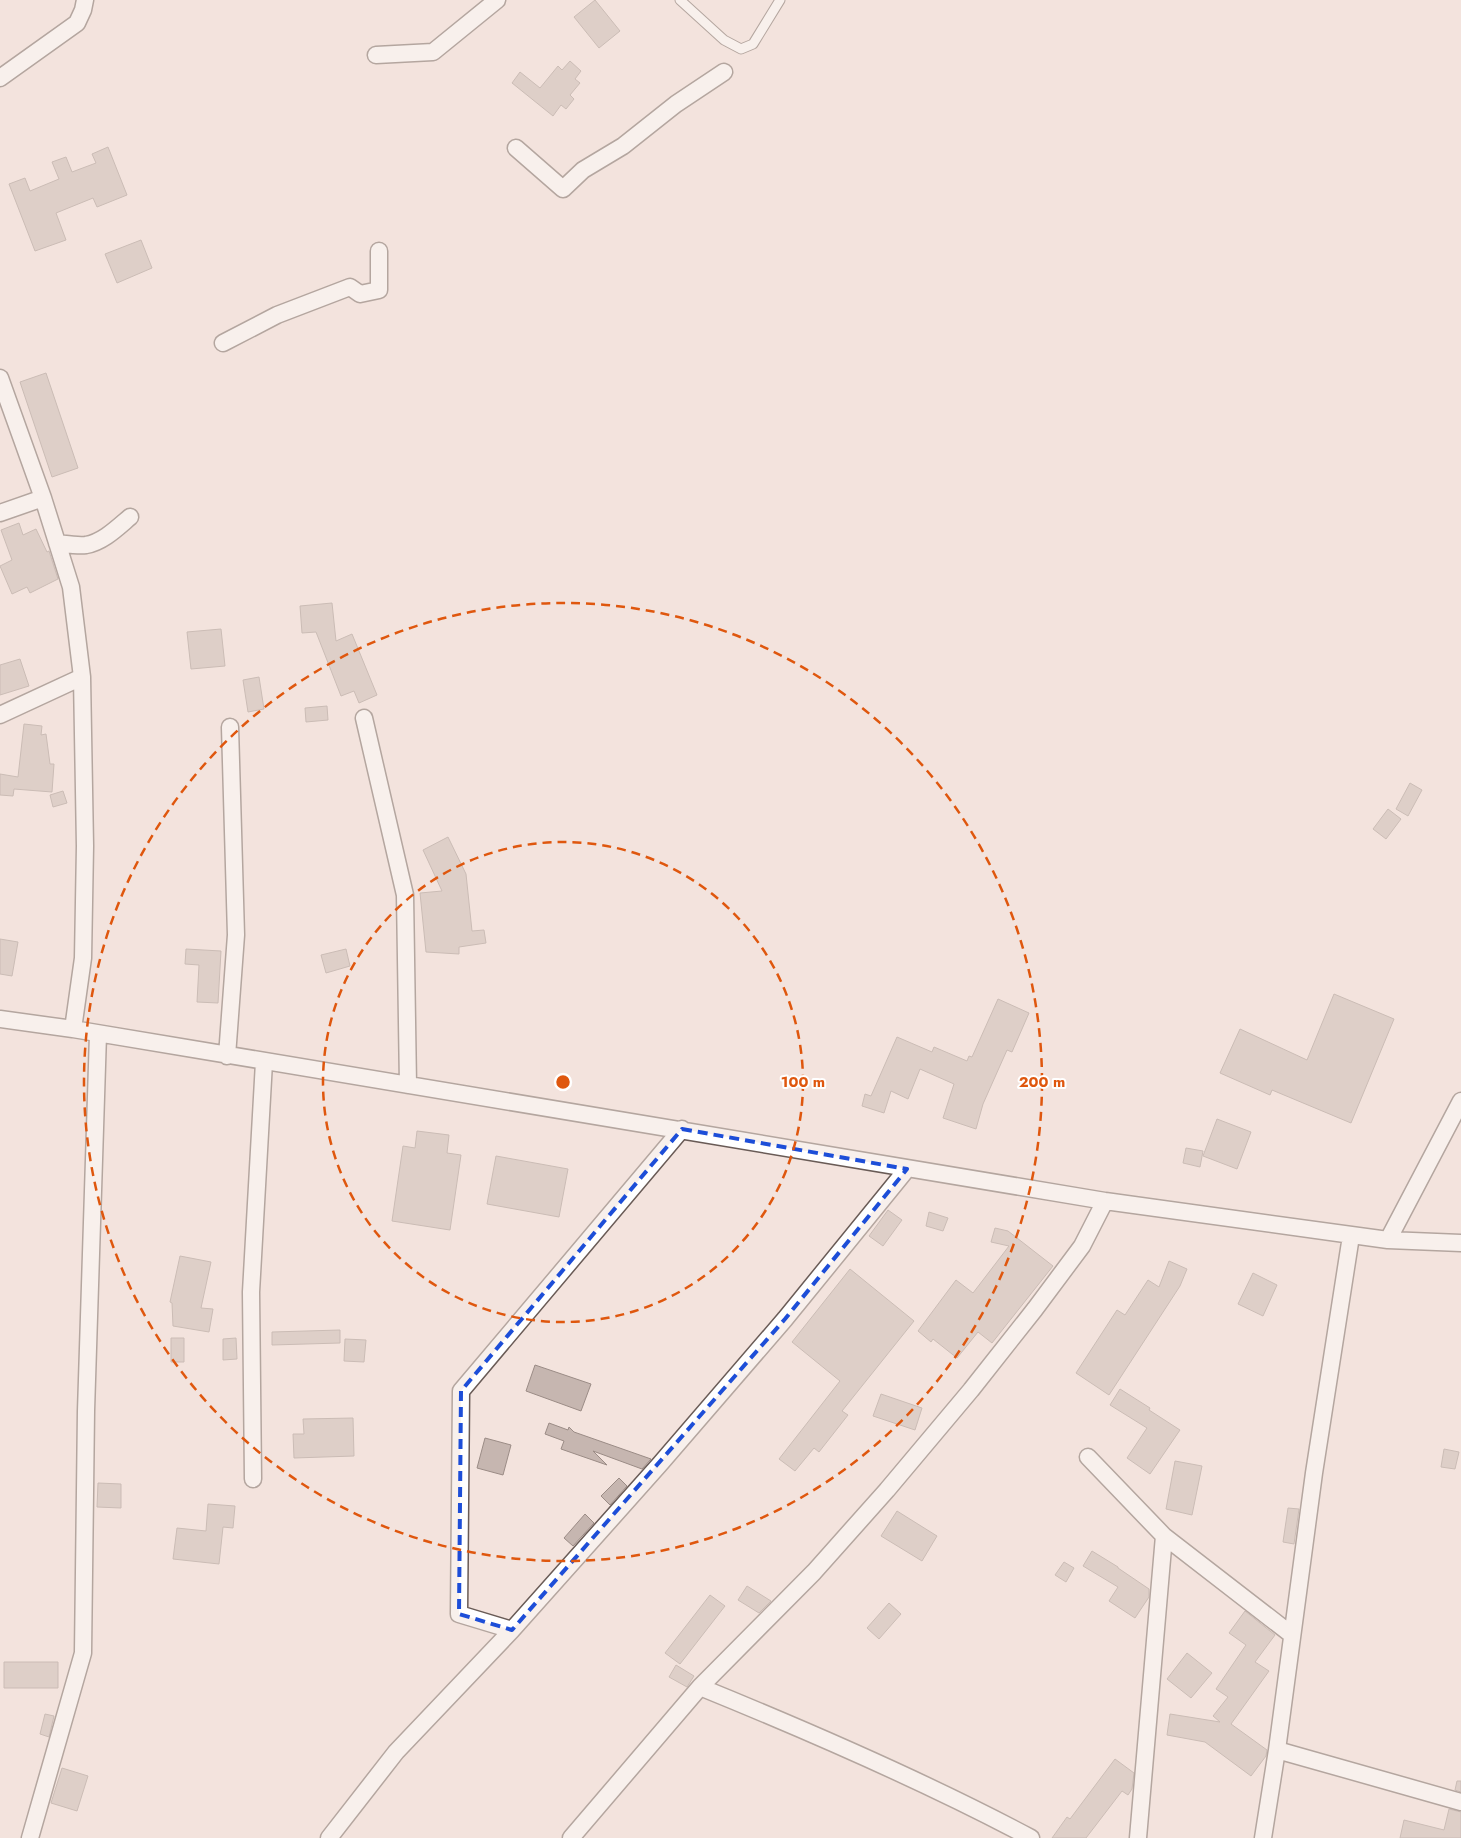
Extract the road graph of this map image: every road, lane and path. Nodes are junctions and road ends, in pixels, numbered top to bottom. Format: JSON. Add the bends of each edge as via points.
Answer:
{"nodes":[{"id":1,"x":85,"y":0,"type":"edge"},
{"id":2,"x":497,"y":0,"type":"edge"},
{"id":3,"x":680,"y":0,"type":"edge"},
{"id":4,"x":780,"y":0,"type":"edge"},
{"id":5,"x":376,"y":55,"type":"dead end"},
{"id":6,"x":724,"y":72,"type":"dead end"},
{"id":7,"x":0,"y":78,"type":"edge"},
{"id":8,"x":516,"y":148,"type":"dead end"},
{"id":9,"x":379,"y":251,"type":"dead end"},
{"id":10,"x":223,"y":342,"type":"dead end"},
{"id":11,"x":0,"y":378,"type":"edge"},
{"id":12,"x":43,"y":498,"type":"junction"},
{"id":13,"x":0,"y":513,"type":"edge"},
{"id":14,"x":130,"y":517,"type":"dead end"},
{"id":15,"x":58,"y":543,"type":"junction"},
{"id":16,"x":82,"y":677,"type":"junction"},
{"id":17,"x":0,"y":715,"type":"edge"},
{"id":18,"x":364,"y":718,"type":"dead end"},
{"id":19,"x":230,"y":727,"type":"dead end"},
{"id":20,"x":0,"y":1019,"type":"edge"},
{"id":21,"x":73,"y":1029,"type":"junction"},
{"id":22,"x":98,"y":1034,"type":"junction"},
{"id":23,"x":227,"y":1056,"type":"junction"},
{"id":24,"x":264,"y":1062,"type":"junction"},
{"id":25,"x":408,"y":1085,"type":"junction"},
{"id":26,"x":1461,"y":1101,"type":"edge"},
{"id":27,"x":682,"y":1130,"type":"junction"},
{"id":28,"x":907,"y":1169,"type":"junction"},
{"id":29,"x":1106,"y":1200,"type":"junction"},
{"id":30,"x":1351,"y":1236,"type":"junction"},
{"id":31,"x":1388,"y":1240,"type":"junction"},
{"id":32,"x":1461,"y":1244,"type":"edge"},
{"id":33,"x":1088,"y":1456,"type":"dead end"},
{"id":34,"x":254,"y":1479,"type":"dead end"},
{"id":35,"x":1164,"y":1536,"type":"junction"},
{"id":36,"x":512,"y":1630,"type":"junction"},
{"id":37,"x":1292,"y":1635,"type":"junction"},
{"id":38,"x":700,"y":1687,"type":"junction"},
{"id":39,"x":1277,"y":1750,"type":"junction"},
{"id":40,"x":1461,"y":1802,"type":"edge"},
{"id":41,"x":30,"y":1838,"type":"edge"},
{"id":42,"x":329,"y":1838,"type":"edge"},
{"id":43,"x":571,"y":1838,"type":"edge"},
{"id":44,"x":1031,"y":1838,"type":"edge"},
{"id":45,"x":1138,"y":1838,"type":"edge"},
{"id":46,"x":1263,"y":1838,"type":"edge"}],
"edges":[{"from":1,"to":7,"type":"street","via":[[77,23]]},
{"from":2,"to":5,"type":"street","via":[[433,52]]},
{"from":3,"to":4,"type":"lane","via":[[724,40],[741,49],[753,44]]},
{"from":6,"to":8,"type":"street","via":[[676,104],[623,146],[583,170],[563,189]]},
{"from":9,"to":10,"type":"street","via":[[379,290],[360,294],[350,287],[277,315]]},
{"from":11,"to":12,"type":"street"},
{"from":12,"to":13,"type":"street"},
{"from":12,"to":15,"type":"street"},
{"from":14,"to":15,"type":"street","via":[[108,535],[85,545]]},
{"from":15,"to":16,"type":"street","via":[[71,587]]},
{"from":16,"to":17,"type":"street"},
{"from":16,"to":21,"type":"street","via":[[83,949]]},
{"from":18,"to":25,"type":"street","via":[[405,895]]},
{"from":19,"to":23,"type":"street","via":[[236,935]]},
{"from":20,"to":21,"type":"street"},
{"from":21,"to":22,"type":"street"},
{"from":22,"to":23,"type":"street"},
{"from":22,"to":41,"type":"street","via":[[86,1411],[83,1653]]},
{"from":23,"to":24,"type":"street"},
{"from":24,"to":25,"type":"street"},
{"from":24,"to":34,"type":"street","via":[[251,1292]]},
{"from":25,"to":27,"type":"street"},
{"from":26,"to":31,"type":"street"},
{"from":27,"to":28,"type":"street"},
{"from":27,"to":36,"type":"street","via":[[461,1392],[459,1614]]},
{"from":28,"to":29,"type":"street"},
{"from":28,"to":36,"type":"street","via":[[786,1319]]},
{"from":29,"to":30,"type":"street"},
{"from":29,"to":38,"type":"street","via":[[1082,1246],[1035,1309],[888,1490],[814,1572]]},
{"from":30,"to":31,"type":"street"},
{"from":30,"to":37,"type":"street"},
{"from":31,"to":32,"type":"street"},
{"from":33,"to":35,"type":"street"},
{"from":35,"to":37,"type":"street"},
{"from":35,"to":45,"type":"street"},
{"from":36,"to":42,"type":"street","via":[[396,1752]]},
{"from":37,"to":39,"type":"street"},
{"from":38,"to":43,"type":"street"},
{"from":38,"to":44,"type":"street","via":[[849,1749]]},
{"from":39,"to":40,"type":"street"},
{"from":39,"to":46,"type":"street"}]}
